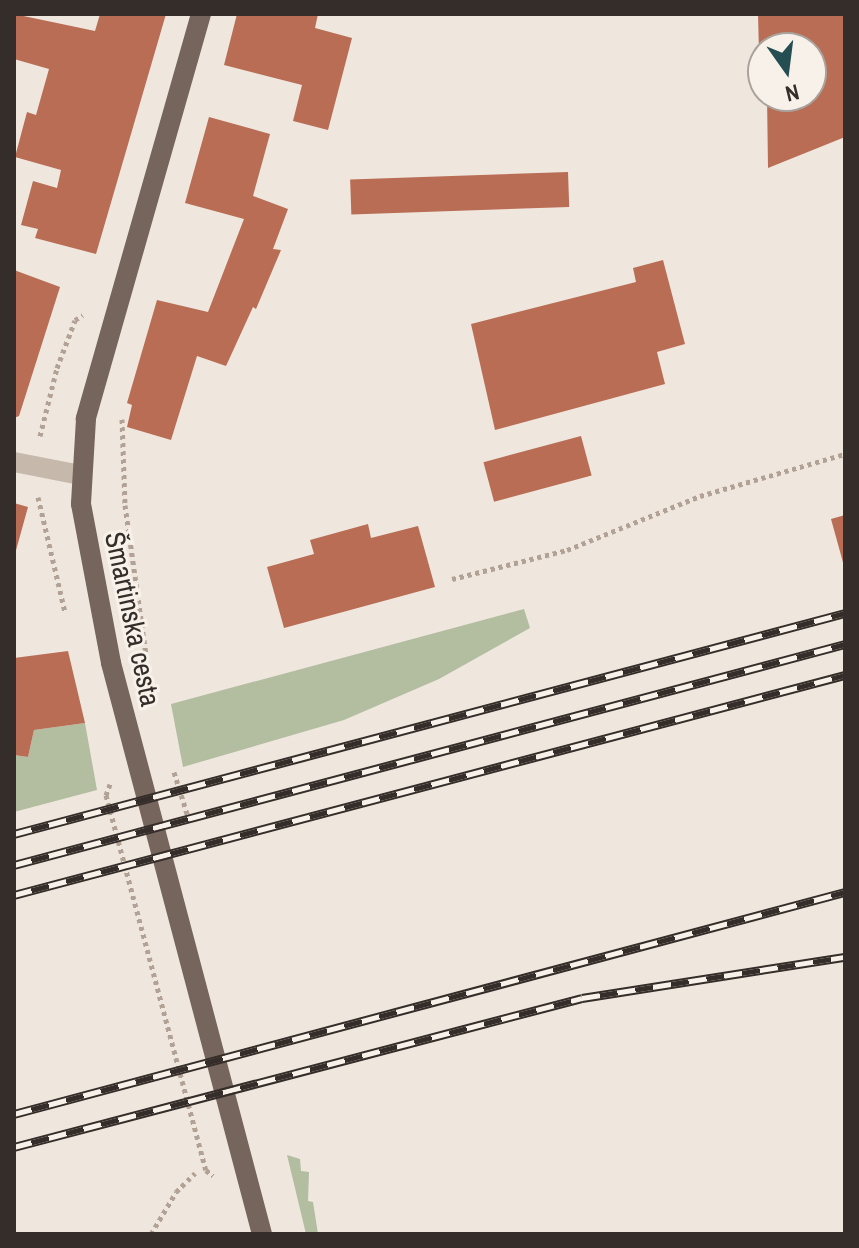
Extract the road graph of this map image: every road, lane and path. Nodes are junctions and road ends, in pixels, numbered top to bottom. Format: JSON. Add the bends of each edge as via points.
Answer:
{"nodes":[{"id":1,"x":201,"y":14,"type":"edge"},
{"id":2,"x":122,"y":413,"type":"dead end"},
{"id":3,"x":845,"y":454,"type":"edge"},
{"id":4,"x":14,"y":462,"type":"edge"},
{"id":5,"x":80,"y":475,"type":"junction"},
{"id":6,"x":452,"y":579,"type":"dead end"},
{"id":7,"x":147,"y":663,"type":"dead end"},
{"id":8,"x":111,"y":783,"type":"dead end"},
{"id":9,"x":195,"y":1173,"type":"dead end"},
{"id":10,"x":216,"y":1178,"type":"dead end"},
{"id":11,"x":151,"y":1234,"type":"edge"},
{"id":12,"x":262,"y":1234,"type":"edge"}],
"edges":[{"from":1,"to":5,"type":"main road","name":"Šmartinska cesta","via":[[86,419]]},
{"from":2,"to":7,"type":"path","name":"Šmartinska cesta","via":[[125,505]]},
{"from":3,"to":6,"type":"path","via":[[700,496],[567,550]]},
{"from":4,"to":5,"type":"street"},
{"from":5,"to":12,"type":"main road","name":"Šmartinska cesta","via":[[111,663]]},
{"from":8,"to":10,"type":"path","via":[[106,795],[206,1170]]},
{"from":9,"to":11,"type":"path","via":[[176,1192]]}]}
